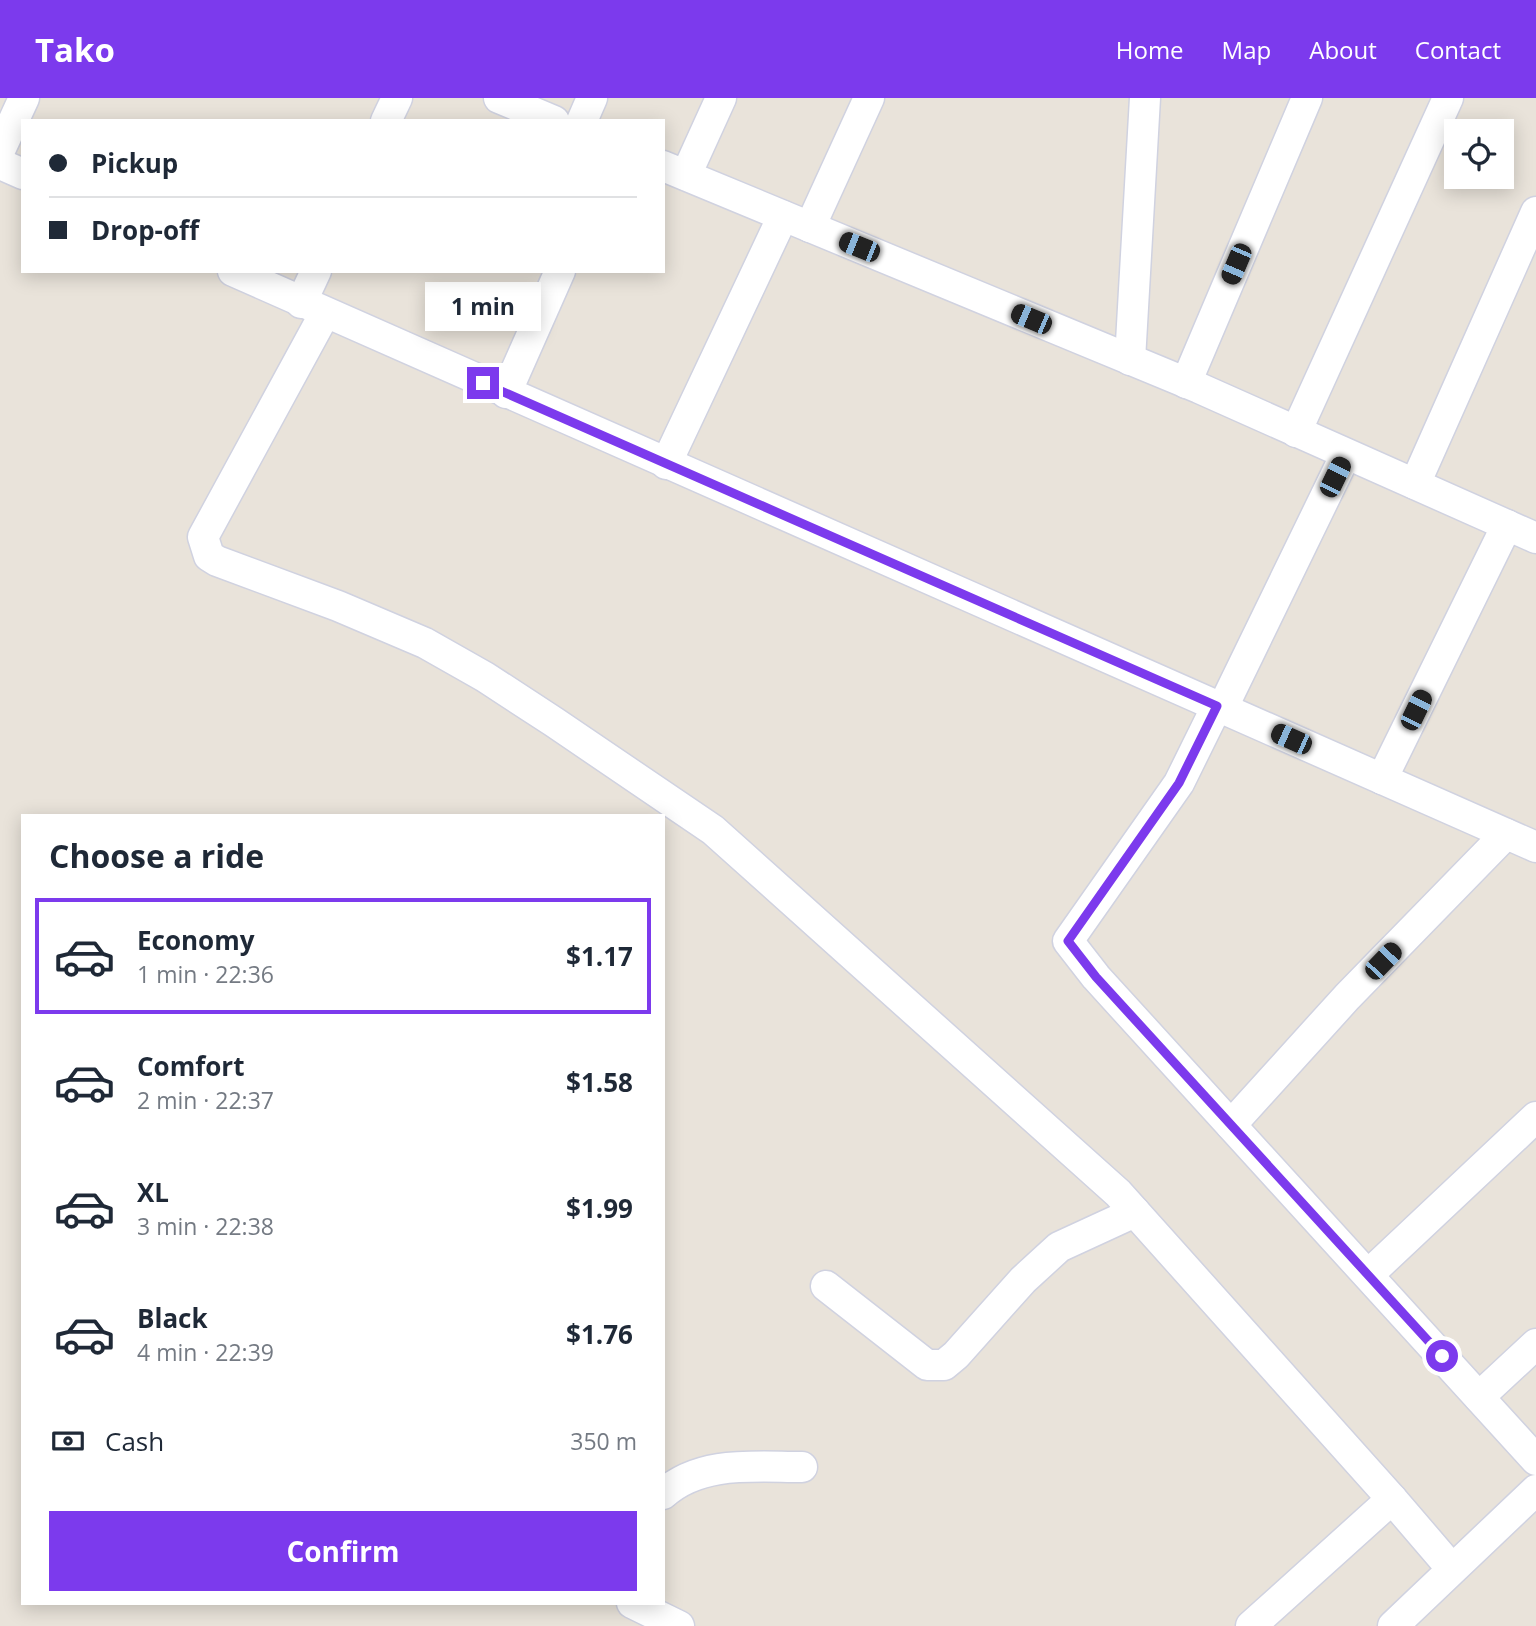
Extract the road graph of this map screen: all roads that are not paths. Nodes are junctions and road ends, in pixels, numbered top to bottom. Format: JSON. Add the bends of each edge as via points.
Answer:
{"nodes":[{"id":1,"x":24,"y":98,"type":"edge"},
{"id":2,"x":397,"y":98,"type":"edge"},
{"id":3,"x":499,"y":98,"type":"edge"},
{"id":4,"x":592,"y":98,"type":"edge"},
{"id":5,"x":721,"y":98,"type":"edge"},
{"id":6,"x":869,"y":98,"type":"edge"},
{"id":7,"x":1145,"y":98,"type":"edge"},
{"id":8,"x":1307,"y":98,"type":"edge"},
{"id":9,"x":1448,"y":98,"type":"edge"},
{"id":10,"x":387,"y":119,"type":"edge"},
{"id":11,"x":549,"y":119,"type":"edge"},
{"id":12,"x":583,"y":119,"type":"edge"},
{"id":13,"x":0,"y":150,"type":"edge"},
{"id":14,"x":0,"y":164,"type":"edge"},
{"id":15,"x":675,"y":171,"type":"edge"},
{"id":16,"x":21,"y":173,"type":"edge"},
{"id":17,"x":1536,"y":212,"type":"edge"},
{"id":18,"x":797,"y":221,"type":"junction"},
{"id":19,"x":237,"y":273,"type":"edge"},
{"id":20,"x":316,"y":273,"type":"edge"},
{"id":21,"x":559,"y":273,"type":"edge"},
{"id":22,"x":313,"y":308,"type":"junction"},
{"id":23,"x":1130,"y":360,"type":"junction"},
{"id":24,"x":1186,"y":383,"type":"junction"},
{"id":25,"x":506,"y":393,"type":"junction"},
{"id":26,"x":1296,"y":432,"type":"junction"},
{"id":27,"x":1346,"y":454,"type":"junction"},
{"id":28,"x":666,"y":464,"type":"junction"},
{"id":29,"x":1415,"y":484,"type":"junction"},
{"id":30,"x":1528,"y":531,"type":"edge"},
{"id":31,"x":1220,"y":708,"type":"junction"},
{"id":32,"x":1382,"y":779,"type":"junction"},
{"id":33,"x":1506,"y":834,"type":"junction"},
{"id":34,"x":1536,"y":847,"type":"edge"},
{"id":35,"x":1536,"y":1117,"type":"edge"},
{"id":36,"x":1231,"y":1125,"type":"junction"},
{"id":37,"x":1135,"y":1212,"type":"junction"},
{"id":38,"x":1368,"y":1275,"type":"junction"},
{"id":39,"x":826,"y":1286,"type":"dead end"},
{"id":40,"x":1536,"y":1345,"type":"edge"},
{"id":41,"x":1479,"y":1397,"type":"junction"},
{"id":42,"x":1536,"y":1460,"type":"edge"},
{"id":43,"x":802,"y":1468,"type":"dead end"},
{"id":44,"x":1536,"y":1490,"type":"edge"},
{"id":45,"x":665,"y":1493,"type":"edge"},
{"id":46,"x":1392,"y":1499,"type":"junction"},
{"id":47,"x":1452,"y":1569,"type":"junction"},
{"id":48,"x":636,"y":1605,"type":"edge"},
{"id":49,"x":679,"y":1626,"type":"edge"},
{"id":50,"x":1251,"y":1626,"type":"edge"},
{"id":51,"x":1394,"y":1626,"type":"edge"}],
"edges":[{"from":1,"to":13,"type":"street"},
{"from":2,"to":10,"type":"street"},
{"from":3,"to":11,"type":"street"},
{"from":4,"to":12,"type":"street"},
{"from":5,"to":15,"type":"street"},
{"from":6,"to":18,"type":"street"},
{"from":7,"to":23,"type":"street"},
{"from":8,"to":24,"type":"street"},
{"from":9,"to":26,"type":"street"},
{"from":14,"to":16,"type":"street"},
{"from":15,"to":18,"type":"street"},
{"from":17,"to":29,"type":"street"},
{"from":18,"to":23,"type":"street"},
{"from":18,"to":28,"type":"street"},
{"from":19,"to":22,"type":"street"},
{"from":20,"to":22,"type":"street"},
{"from":21,"to":25,"type":"street"},
{"from":22,"to":25,"type":"street"},
{"from":22,"to":37,"type":"street","via":[[203,537],[209,556],[425,643],[485,677],[713,830]]},
{"from":23,"to":24,"type":"street"},
{"from":24,"to":26,"type":"street"},
{"from":25,"to":28,"type":"street"},
{"from":26,"to":27,"type":"street"},
{"from":27,"to":29,"type":"street"},
{"from":27,"to":31,"type":"street"},
{"from":28,"to":31,"type":"street"},
{"from":29,"to":30,"type":"street"},
{"from":30,"to":32,"type":"street"},
{"from":31,"to":32,"type":"street"},
{"from":31,"to":36,"type":"street","via":[[1179,783],[1068,941]]},
{"from":32,"to":33,"type":"street"},
{"from":33,"to":34,"type":"street"},
{"from":33,"to":36,"type":"street","via":[[1347,997]]},
{"from":35,"to":38,"type":"street"},
{"from":36,"to":38,"type":"street"},
{"from":37,"to":39,"type":"street","via":[[1059,1247],[944,1365],[927,1365]]},
{"from":37,"to":46,"type":"street"},
{"from":38,"to":41,"type":"street"},
{"from":40,"to":41,"type":"street"},
{"from":41,"to":42,"type":"street"},
{"from":43,"to":45,"type":"street","via":[[734,1466],[694,1475]]},
{"from":44,"to":47,"type":"street"},
{"from":46,"to":47,"type":"street"},
{"from":46,"to":50,"type":"street"},
{"from":47,"to":51,"type":"street"},
{"from":48,"to":49,"type":"street"}]}
